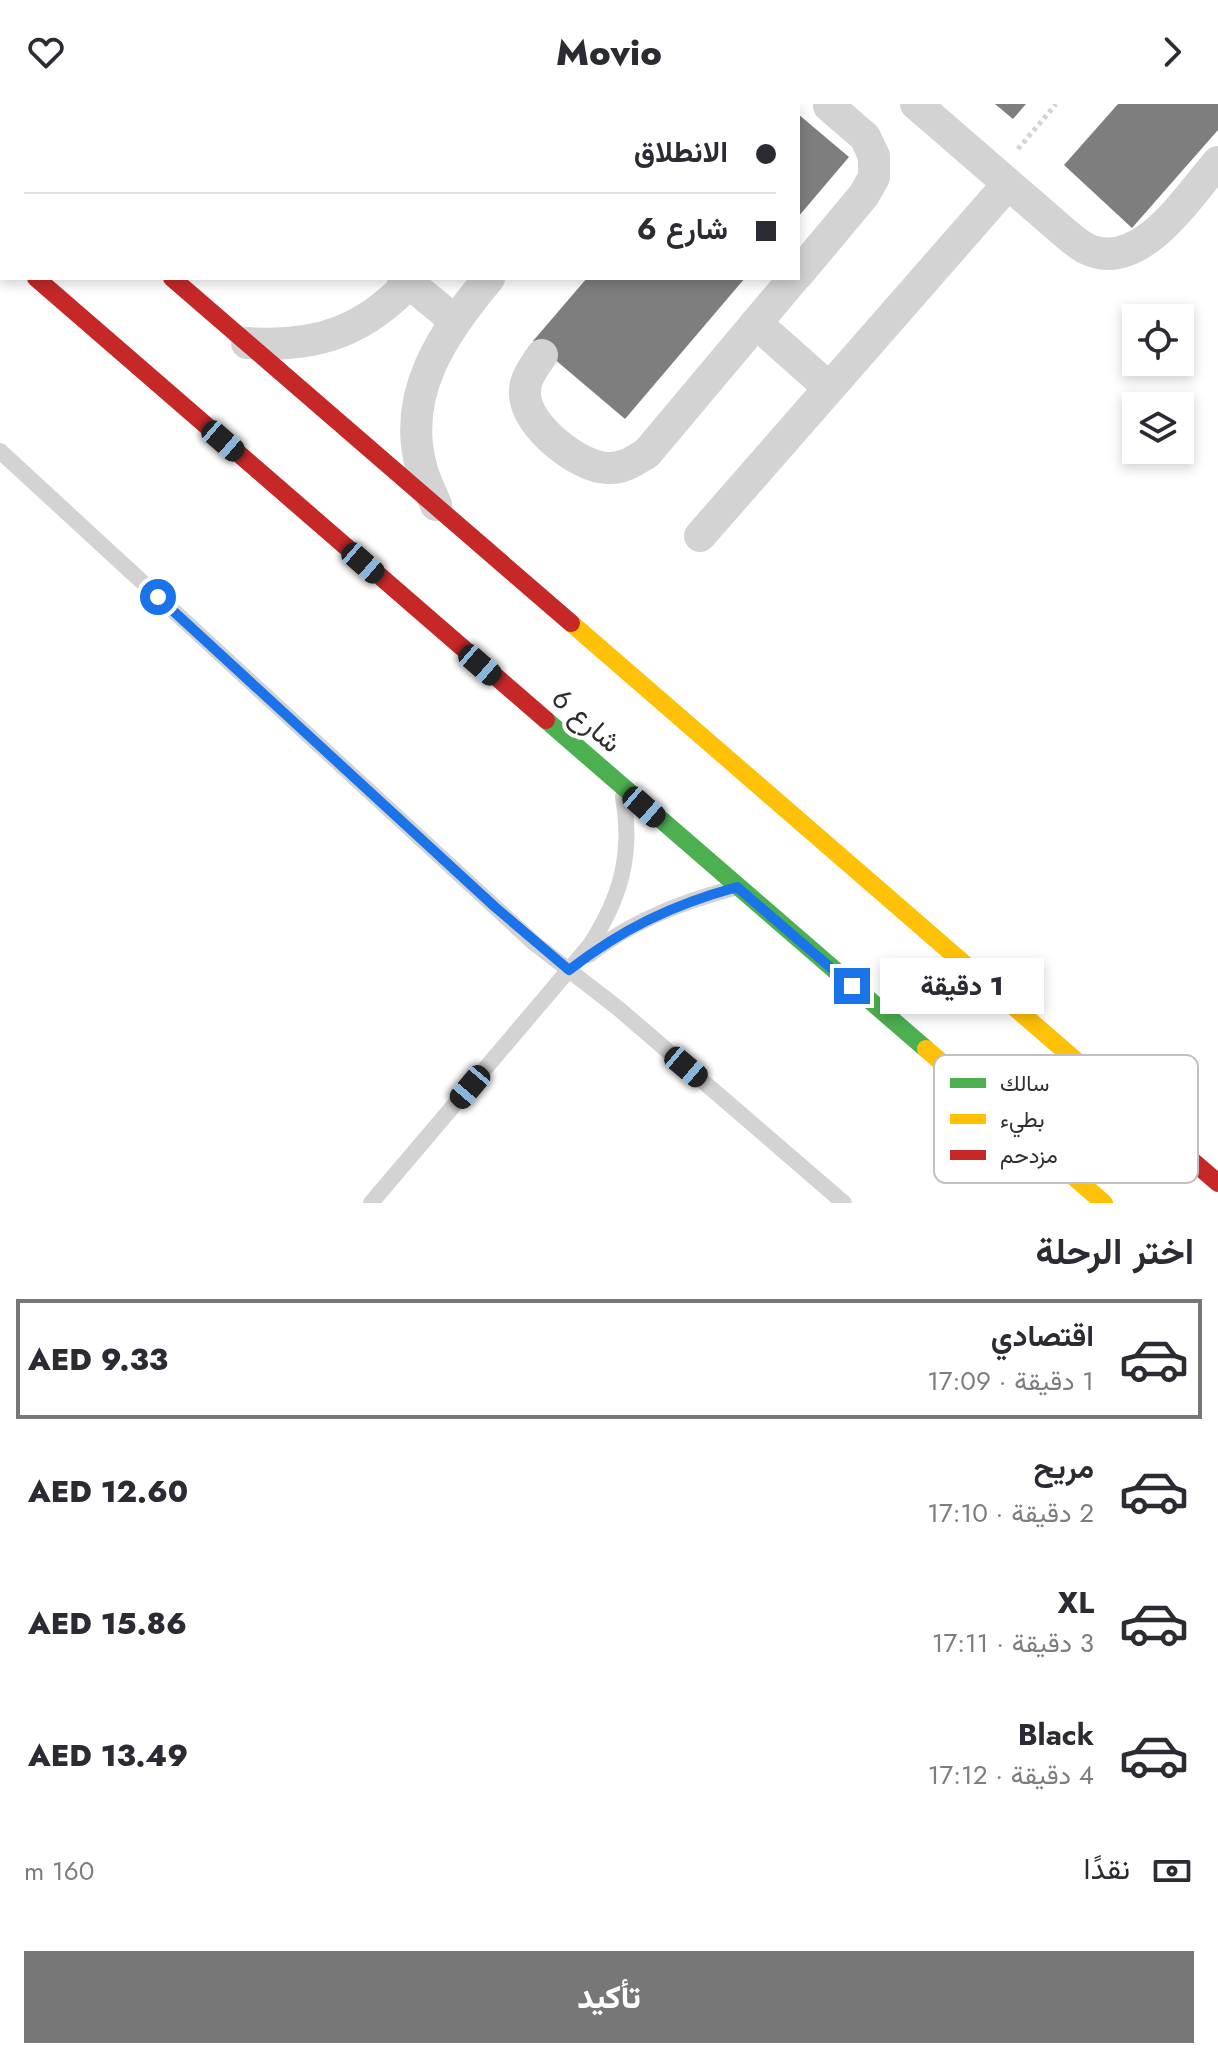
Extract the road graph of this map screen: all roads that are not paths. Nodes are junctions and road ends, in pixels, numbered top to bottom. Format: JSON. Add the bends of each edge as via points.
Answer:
{"nodes":[{"id":1,"x":916,"y":104,"type":"edge"},
{"id":2,"x":829,"y":106,"type":"dead end"},
{"id":3,"x":1218,"y":162,"type":"edge"},
{"id":4,"x":1003,"y":179,"type":"junction"},
{"id":5,"x":800,"y":271,"type":"edge"},
{"id":6,"x":38,"y":280,"type":"edge"},
{"id":7,"x":174,"y":280,"type":"edge"},
{"id":8,"x":408,"y":280,"type":"edge"},
{"id":9,"x":487,"y":280,"type":"edge"},
{"id":10,"x":793,"y":280,"type":"edge"},
{"id":11,"x":454,"y":320,"type":"junction"},
{"id":12,"x":756,"y":323,"type":"junction"},
{"id":13,"x":247,"y":343,"type":"junction"},
{"id":14,"x":542,"y":355,"type":"dead end"},
{"id":15,"x":828,"y":387,"type":"junction"},
{"id":16,"x":0,"y":451,"type":"edge"},
{"id":17,"x":436,"y":505,"type":"junction"},
{"id":18,"x":700,"y":536,"type":"dead end"},
{"id":19,"x":621,"y":787,"type":"junction"},
{"id":20,"x":737,"y":887,"type":"junction"},
{"id":21,"x":569,"y":970,"type":"junction"},
{"id":22,"x":1070,"y":1055,"type":"edge"},
{"id":23,"x":934,"y":1057,"type":"edge"},
{"id":24,"x":1198,"y":1166,"type":"edge"},
{"id":25,"x":1081,"y":1183,"type":"edge"},
{"id":26,"x":1218,"y":1183,"type":"edge"},
{"id":27,"x":371,"y":1203,"type":"edge"},
{"id":28,"x":844,"y":1203,"type":"edge"},
{"id":29,"x":1104,"y":1203,"type":"edge"}],
"edges":[{"from":1,"to":4,"type":"street"},
{"from":2,"to":5,"type":"street","via":[[865,137],[874,156],[874,177]]},
{"from":3,"to":4,"type":"street","via":[[1161,228],[1140,246],[1114,254],[1087,249]]},
{"from":4,"to":15,"type":"street"},
{"from":6,"to":19,"type":"main road","name":"شارع 6"},
{"from":7,"to":13,"type":"main road"},
{"from":8,"to":11,"type":"street"},
{"from":8,"to":13,"type":"street","via":[[382,308],[330,336],[283,345]]},
{"from":9,"to":11,"type":"street"},
{"from":10,"to":12,"type":"street"},
{"from":11,"to":17,"type":"street","via":[[432,358],[417,419],[422,470]]},
{"from":12,"to":14,"type":"street","via":[[647,453],[610,469],[571,454],[528,411],[529,375]]},
{"from":12,"to":15,"type":"street"},
{"from":13,"to":17,"type":"main road"},
{"from":15,"to":18,"type":"street"},
{"from":16,"to":21,"type":"lane"},
{"from":17,"to":22,"type":"main road"},
{"from":19,"to":20,"type":"main road","name":"شارع 6"},
{"from":19,"to":21,"type":"lane","via":[[627,831],[620,885],[608,916]]},
{"from":20,"to":21,"type":"lane","via":[[631,927]]},
{"from":20,"to":23,"type":"main road","name":"شارع 6"},
{"from":21,"to":27,"type":"lane"},
{"from":21,"to":28,"type":"lane"},
{"from":24,"to":26,"type":"main road"},
{"from":25,"to":29,"type":"main road","name":"شارع 6"}]}
